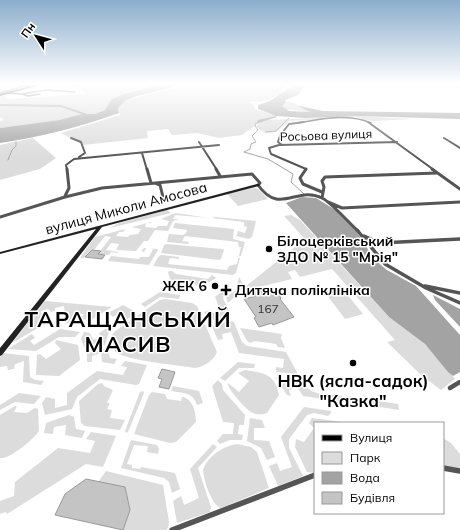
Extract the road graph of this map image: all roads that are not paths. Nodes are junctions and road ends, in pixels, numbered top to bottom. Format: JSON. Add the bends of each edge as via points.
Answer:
{"nodes":[{"id":1,"x":71,"y":138,"type":"dead end"},
{"id":2,"x":444,"y":138,"type":"dead end"},
{"id":3,"x":199,"y":142,"type":"dead end"},
{"id":4,"x":397,"y":142,"type":"junction"},
{"id":5,"x":219,"y":145,"type":"dead end"},
{"id":6,"x":282,"y":145,"type":"junction"},
{"id":7,"x":202,"y":147,"type":"junction"},
{"id":8,"x":460,"y":148,"type":"edge"},
{"id":9,"x":142,"y":153,"type":"junction"},
{"id":10,"x":74,"y":159,"type":"junction"},
{"id":11,"x":436,"y":173,"type":"junction"},
{"id":12,"x":220,"y":176,"type":"junction"},
{"id":13,"x":152,"y":182,"type":"junction"},
{"id":14,"x":258,"y":185,"type":"junction"},
{"id":15,"x":460,"y":189,"type":"edge"},
{"id":16,"x":322,"y":192,"type":"junction"},
{"id":17,"x":65,"y":197,"type":"junction"},
{"id":18,"x":163,"y":197,"type":"dead end"},
{"id":19,"x":324,"y":200,"type":"junction"},
{"id":20,"x":460,"y":202,"type":"edge"},
{"id":21,"x":0,"y":217,"type":"edge"},
{"id":22,"x":101,"y":226,"type":"junction"},
{"id":23,"x":363,"y":236,"type":"junction"},
{"id":24,"x":460,"y":239,"type":"edge"},
{"id":25,"x":0,"y":253,"type":"edge"},
{"id":26,"x":420,"y":284,"type":"junction"},
{"id":27,"x":460,"y":293,"type":"edge"},
{"id":28,"x":460,"y":303,"type":"edge"},
{"id":29,"x":0,"y":353,"type":"edge"},
{"id":30,"x":460,"y":382,"type":"edge"},
{"id":31,"x":450,"y":388,"type":"dead end"},
{"id":32,"x":444,"y":468,"type":"edge"},
{"id":33,"x":460,"y":471,"type":"edge"},
{"id":34,"x":314,"y":475,"type":"edge"},
{"id":35,"x":172,"y":530,"type":"edge"}],
"edges":[{"from":1,"to":10,"type":"street","via":[[81,142],[85,153]]},
{"from":2,"to":8,"type":"street"},
{"from":3,"to":7,"type":"street"},
{"from":4,"to":6,"type":"street","name":"Росьова вулиця"},
{"from":4,"to":6,"type":"street","via":[[370,122],[350,118],[289,124],[279,139],[278,142]]},
{"from":4,"to":11,"type":"street"},
{"from":5,"to":7,"type":"street"},
{"from":6,"to":16,"type":"street","name":"Росьова вулиця","via":[[271,146],[269,153],[306,169],[300,178],[303,184]]},
{"from":7,"to":9,"type":"street"},
{"from":7,"to":12,"type":"street"},
{"from":9,"to":10,"type":"street"},
{"from":9,"to":13,"type":"street"},
{"from":10,"to":17,"type":"street","via":[[66,165],[69,188]]},
{"from":11,"to":15,"type":"street"},
{"from":11,"to":16,"type":"street","via":[[325,177],[322,181]]},
{"from":12,"to":13,"type":"street"},
{"from":12,"to":14,"type":"street","via":[[250,174],[255,176]]},
{"from":13,"to":17,"type":"street","via":[[102,188]]},
{"from":13,"to":18,"type":"street","via":[[160,185]]},
{"from":14,"to":19,"type":"street","via":[[266,195],[279,200],[305,195]]},
{"from":14,"to":22,"type":"street","name":"вулиця Миколи Амосова"},
{"from":16,"to":19,"type":"street"},
{"from":17,"to":21,"type":"street"},
{"from":19,"to":20,"type":"street","via":[[342,208]]},
{"from":19,"to":23,"type":"street"},
{"from":22,"to":25,"type":"street","name":"вулиця Миколи Амосова"},
{"from":22,"to":29,"type":"street"},
{"from":23,"to":24,"type":"street","via":[[380,242]]},
{"from":23,"to":26,"type":"street","via":[[385,264]]},
{"from":26,"to":27,"type":"street"},
{"from":26,"to":28,"type":"street"},
{"from":30,"to":31,"type":"street"},
{"from":32,"to":33,"type":"street"},
{"from":34,"to":35,"type":"street"}]}
